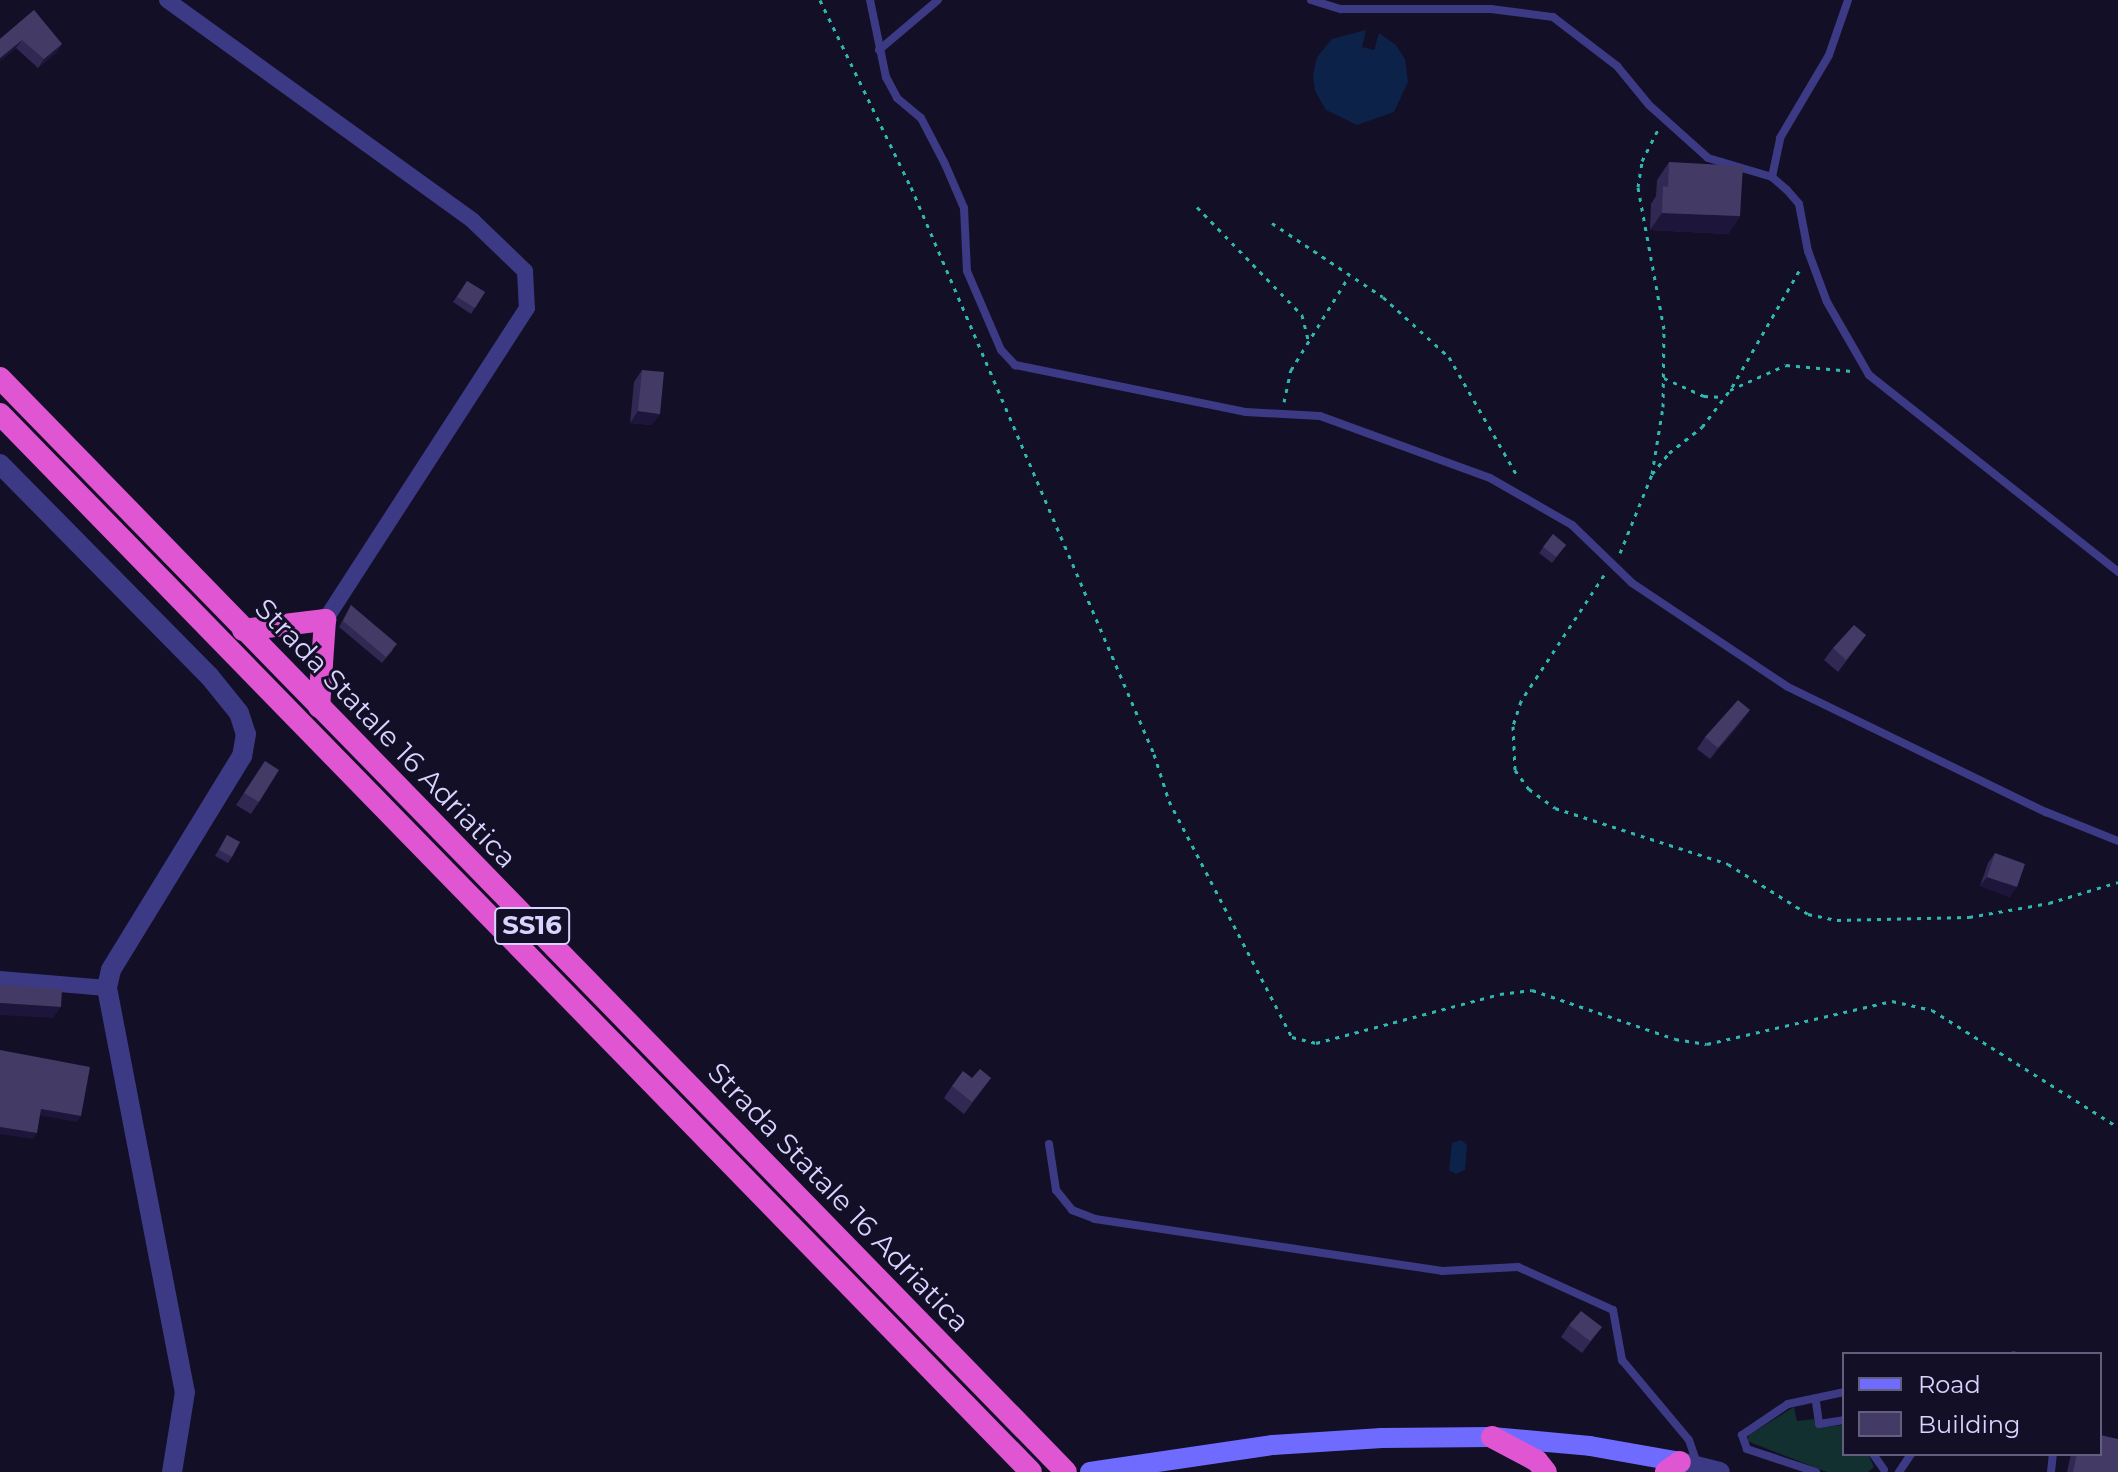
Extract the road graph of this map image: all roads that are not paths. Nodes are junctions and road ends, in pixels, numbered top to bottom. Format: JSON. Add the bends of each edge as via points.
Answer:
{"nodes":[{"id":1,"x":167,"y":0,"type":"edge"},
{"id":2,"x":870,"y":0,"type":"edge"},
{"id":3,"x":938,"y":0,"type":"edge"},
{"id":4,"x":1311,"y":0,"type":"edge"},
{"id":5,"x":1848,"y":0,"type":"edge"},
{"id":6,"x":879,"y":50,"type":"junction"},
{"id":7,"x":1772,"y":177,"type":"junction"},
{"id":8,"x":0,"y":378,"type":"edge"},
{"id":9,"x":0,"y":414,"type":"edge"},
{"id":10,"x":0,"y":464,"type":"edge"},
{"id":11,"x":2118,"y":572,"type":"edge"},
{"id":12,"x":325,"y":620,"type":"junction"},
{"id":13,"x":243,"y":630,"type":"junction"},
{"id":14,"x":319,"y":707,"type":"junction"},
{"id":15,"x":2118,"y":841,"type":"edge"},
{"id":16,"x":0,"y":979,"type":"edge"},
{"id":17,"x":107,"y":988,"type":"junction"},
{"id":18,"x":1049,"y":1144,"type":"dead end"},
{"id":19,"x":1842,"y":1392,"type":"edge"},
{"id":20,"x":1816,"y":1402,"type":"junction"},
{"id":21,"x":1842,"y":1420,"type":"edge"},
{"id":22,"x":1492,"y":1437,"type":"junction"},
{"id":23,"x":1681,"y":1468,"type":"edge"},
{"id":24,"x":1096,"y":1471,"type":"edge"},
{"id":25,"x":172,"y":1472,"type":"edge"},
{"id":26,"x":1031,"y":1472,"type":"edge"},
{"id":27,"x":1066,"y":1472,"type":"edge"},
{"id":28,"x":1546,"y":1472,"type":"edge"},
{"id":29,"x":1720,"y":1472,"type":"edge"},
{"id":30,"x":1816,"y":1472,"type":"edge"}],
"edges":[{"from":1,"to":12,"type":"street","via":[[473,221],[525,271],[527,308]]},
{"from":2,"to":6,"type":"lane"},
{"from":3,"to":6,"type":"lane"},
{"from":4,"to":7,"type":"lane","via":[[1341,9],[1491,9],[1553,17],[1617,66],[1664,120],[1708,158]]},
{"from":5,"to":7,"type":"lane","via":[[1829,55],[1780,138]]},
{"from":6,"to":15,"type":"lane","via":[[897,98],[921,118],[964,208],[967,271],[1001,350],[1015,365],[1246,412],[1348,423],[1537,502],[1572,525],[1671,611],[1788,687],[2046,812]]},
{"from":7,"to":11,"type":"lane","via":[[1799,204],[1807,248],[1851,351],[1869,375]]},
{"from":8,"to":13,"type":"highway","name":"Strada Statale 16 Adriatica","number":"SS16"},
{"from":9,"to":26,"type":"highway","name":"Strada Statale 16 Adriatica","number":"SS16"},
{"from":10,"to":17,"type":"street","via":[[210,677],[239,713],[246,734],[242,756],[111,970]]},
{"from":12,"to":13,"type":"highway"},
{"from":12,"to":14,"type":"highway"},
{"from":13,"to":14,"type":"highway","name":"Strada Statale 16 Adriatica","number":"SS16"},
{"from":14,"to":27,"type":"highway","name":"Strada Statale 16 Adriatica","number":"SS16"},
{"from":16,"to":17,"type":"street"},
{"from":17,"to":25,"type":"street","via":[[185,1392]]},
{"from":18,"to":23,"type":"lane","via":[[1056,1190],[1072,1210],[1095,1219],[1442,1271],[1518,1267],[1613,1310],[1622,1360],[1689,1440]]},
{"from":19,"to":20,"type":"lane","via":[[1815,1397]]},
{"from":20,"to":21,"type":"lane","via":[[1819,1424]]},
{"from":20,"to":30,"type":"lane","via":[[1788,1404],[1741,1437],[1747,1449]]},
{"from":22,"to":23,"type":"main road","via":[[1590,1446]]},
{"from":22,"to":24,"type":"main road","via":[[1273,1445]]},
{"from":22,"to":28,"type":"highway","via":[[1537,1461]]},
{"from":23,"to":29,"type":"street"}]}
